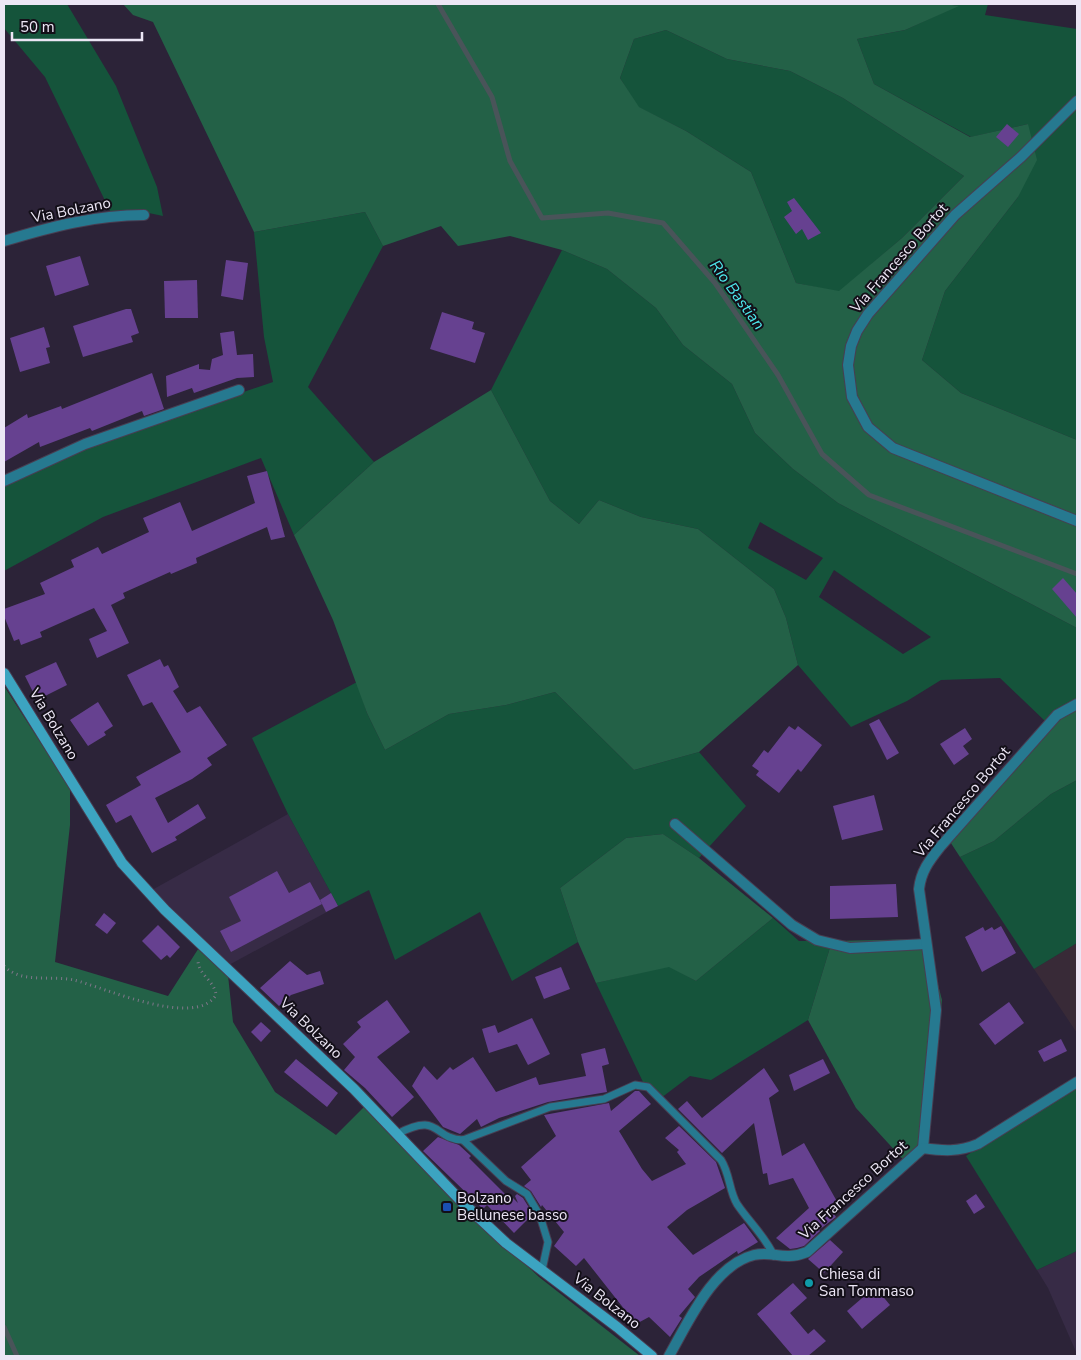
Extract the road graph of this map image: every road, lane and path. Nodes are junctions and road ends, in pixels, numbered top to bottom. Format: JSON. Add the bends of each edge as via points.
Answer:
{"nodes":[{"id":1,"x":1077,"y":100,"type":"edge"},
{"id":2,"x":144,"y":216,"type":"dead end"},
{"id":3,"x":4,"y":241,"type":"edge"},
{"id":4,"x":239,"y":390,"type":"dead end"},
{"id":5,"x":4,"y":481,"type":"edge"},
{"id":6,"x":1077,"y":521,"type":"edge"},
{"id":7,"x":4,"y":673,"type":"edge"},
{"id":8,"x":1077,"y":704,"type":"edge"},
{"id":9,"x":675,"y":824,"type":"dead end"},
{"id":10,"x":926,"y":944,"type":"junction"},
{"id":11,"x":206,"y":949,"type":"junction"},
{"id":12,"x":4,"y":966,"type":"edge"},
{"id":13,"x":1077,"y":1082,"type":"edge"},
{"id":14,"x":397,"y":1134,"type":"junction"},
{"id":15,"x":463,"y":1140,"type":"junction"},
{"id":16,"x":923,"y":1148,"type":"junction"},
{"id":17,"x":774,"y":1256,"type":"junction"},
{"id":18,"x":542,"y":1270,"type":"junction"},
{"id":19,"x":652,"y":1356,"type":"edge"},
{"id":20,"x":669,"y":1356,"type":"edge"}],
"edges":[{"from":1,"to":6,"type":"street","name":"Via Francesco Bortot","via":[[956,215],[868,314],[851,346],[848,365],[852,397],[859,413],[874,433],[893,448]]},
{"from":2,"to":3,"type":"street","name":"Via Bolzano","via":[[85,219]]},
{"from":4,"to":5,"type":"street","via":[[85,444]]},
{"from":7,"to":11,"type":"street","name":"Via Bolzano","via":[[122,863]]},
{"from":8,"to":10,"type":"street","name":"Via Francesco Bortot","via":[[1057,715],[927,862],[919,889]]},
{"from":9,"to":10,"type":"street","via":[[792,926],[811,937],[850,948]]},
{"from":10,"to":16,"type":"street","name":"Via Francesco Bortot","via":[[936,1010]]},
{"from":11,"to":12,"type":"path","via":[[198,956],[198,964],[216,990],[216,995],[209,1003],[191,1008],[156,1006],[74,980],[18,976]]},
{"from":11,"to":14,"type":"street","name":"Via Bolzano"},
{"from":13,"to":16,"type":"street","name":"Via Francesco Bortot","via":[[964,1150]]},
{"from":14,"to":15,"type":"lane","via":[[426,1124],[452,1138]]},
{"from":14,"to":18,"type":"street","name":"Via Bolzano","via":[[480,1219]]},
{"from":15,"to":17,"type":"lane","via":[[550,1106],[604,1099],[635,1086],[648,1087],[721,1160],[737,1204]]},
{"from":15,"to":18,"type":"lane","via":[[506,1181],[527,1194],[540,1216],[548,1242]]},
{"from":16,"to":17,"type":"street","name":"Via Francesco Bortot","via":[[807,1252],[794,1257]]},
{"from":17,"to":20,"type":"street","name":"Via Francesco Bortot","via":[[748,1257],[720,1276],[705,1294]]},
{"from":18,"to":19,"type":"street","name":"Via Bolzano"}]}
